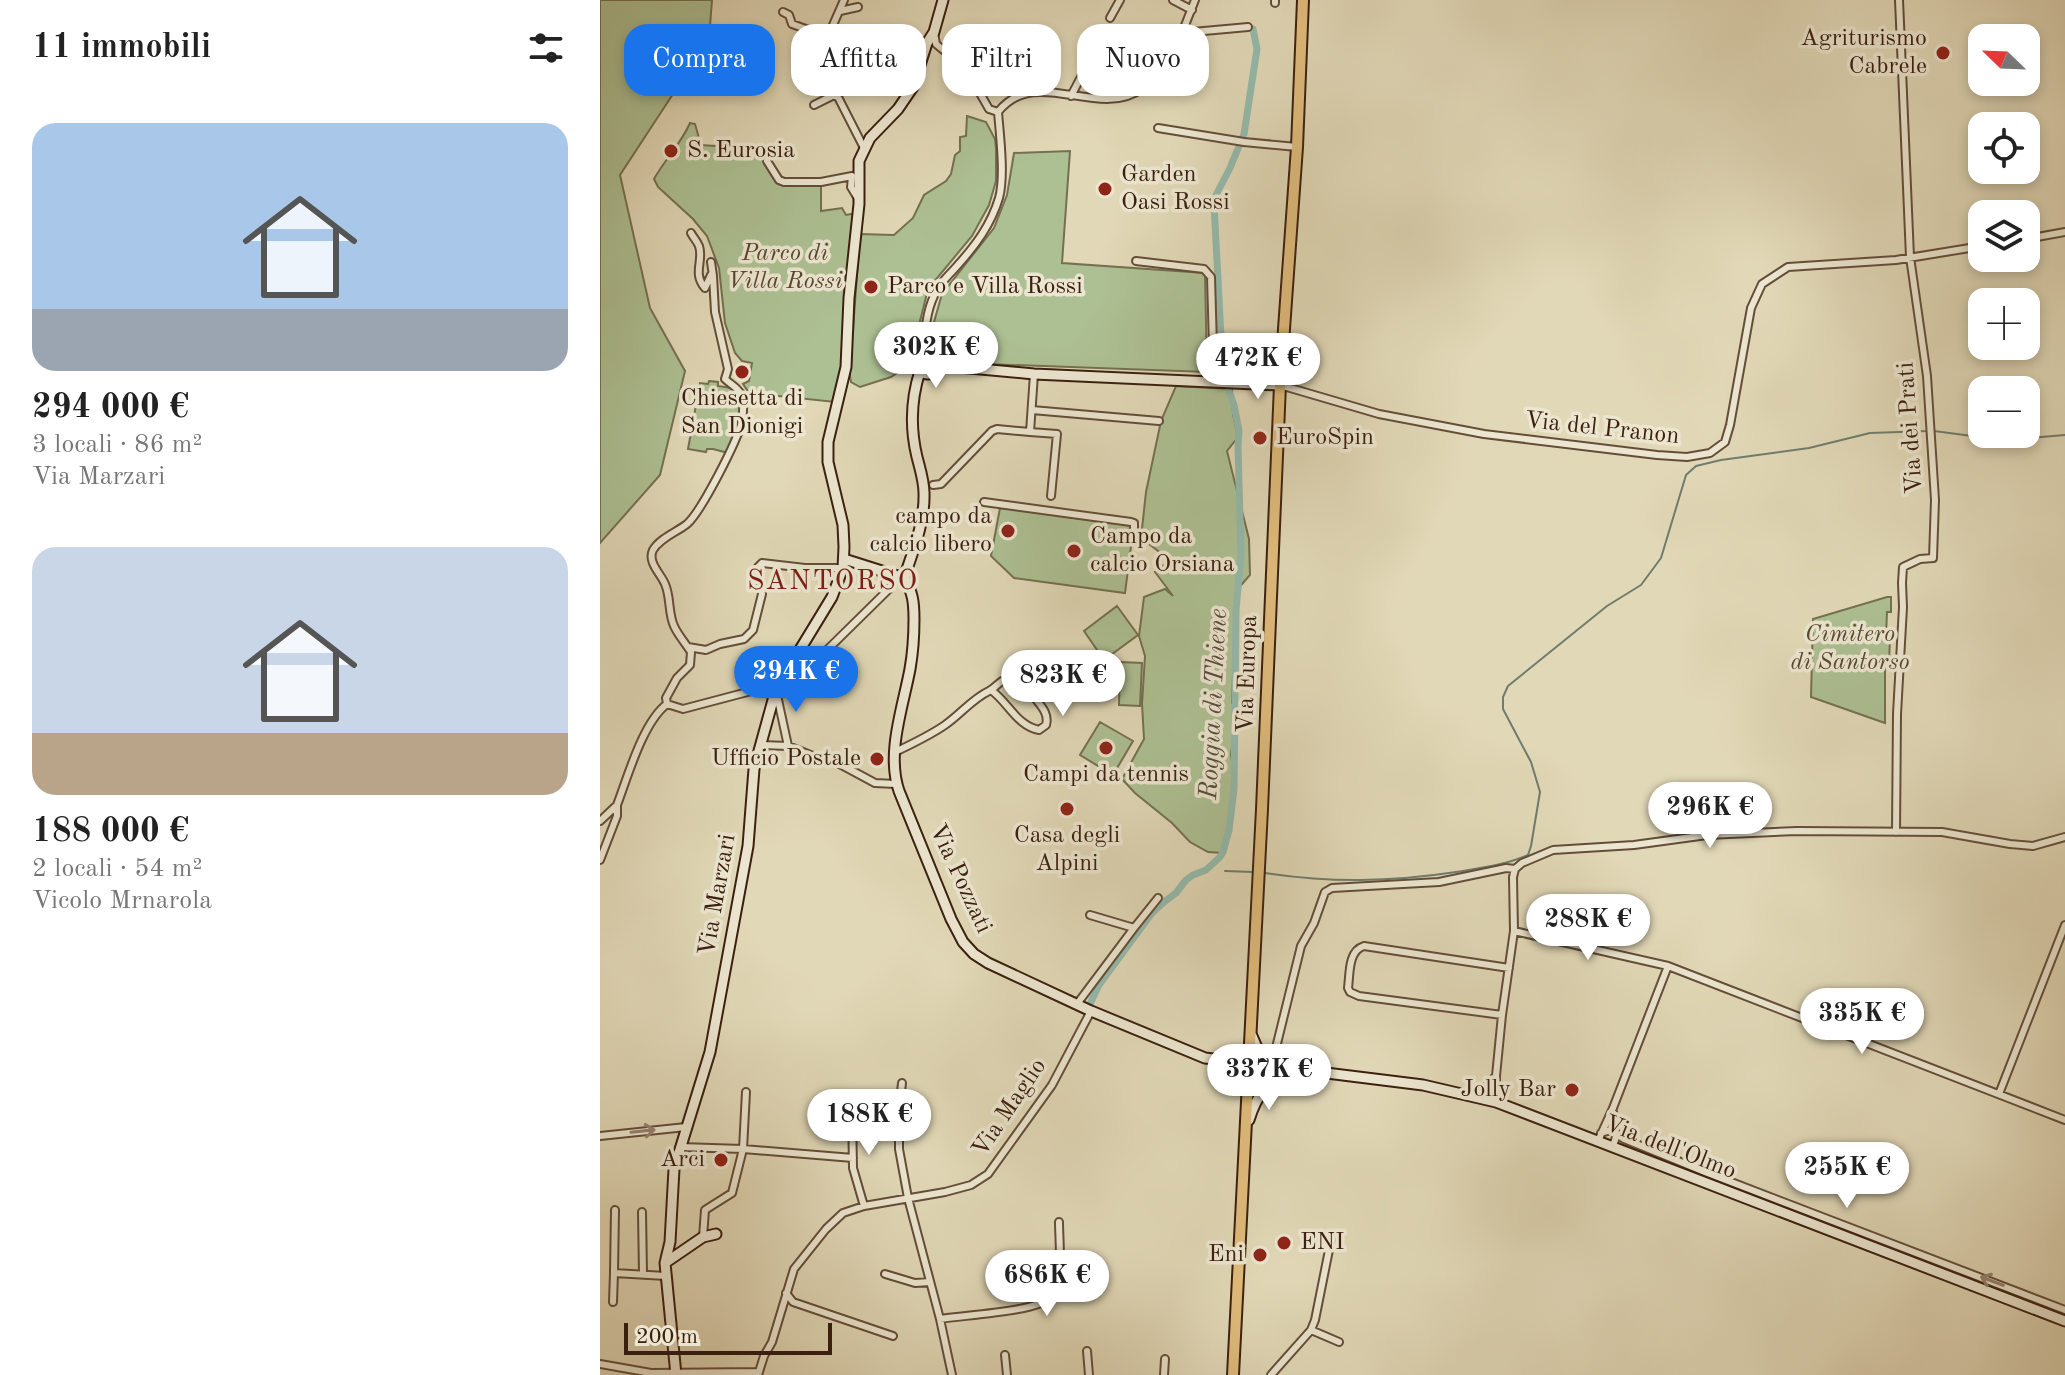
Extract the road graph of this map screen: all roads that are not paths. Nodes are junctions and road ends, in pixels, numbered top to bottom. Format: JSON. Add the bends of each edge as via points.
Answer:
{"nodes":[{"id":1,"x":844,"y":0,"type":"edge"},
{"id":2,"x":943,"y":0,"type":"edge"},
{"id":3,"x":1120,"y":0,"type":"edge"},
{"id":4,"x":1173,"y":0,"type":"edge"},
{"id":5,"x":1195,"y":0,"type":"edge"},
{"id":6,"x":1303,"y":0,"type":"edge"},
{"id":7,"x":1899,"y":0,"type":"edge"},
{"id":8,"x":858,"y":7,"type":"dead end"},
{"id":9,"x":1192,"y":10,"type":"junction"},
{"id":10,"x":840,"y":11,"type":"junction"},
{"id":11,"x":783,"y":12,"type":"dead end"},
{"id":12,"x":1110,"y":18,"type":"dead end"},
{"id":13,"x":792,"y":24,"type":"edge"},
{"id":14,"x":834,"y":24,"type":"edge"},
{"id":15,"x":1186,"y":24,"type":"edge"},
{"id":16,"x":1248,"y":27,"type":"dead end"},
{"id":17,"x":1209,"y":31,"type":"edge"},
{"id":18,"x":934,"y":32,"type":"junction"},
{"id":19,"x":1077,"y":85,"type":"edge"},
{"id":20,"x":832,"y":96,"type":"edge"},
{"id":21,"x":837,"y":96,"type":"edge"},
{"id":22,"x":1071,"y":96,"type":"junction"},
{"id":23,"x":1129,"y":96,"type":"edge"},
{"id":24,"x":814,"y":105,"type":"dead end"},
{"id":25,"x":998,"y":112,"type":"junction"},
{"id":26,"x":1158,"y":128,"type":"dead end"},
{"id":27,"x":1297,"y":147,"type":"junction"},
{"id":28,"x":864,"y":148,"type":"junction"},
{"id":29,"x":767,"y":161,"type":"dead end"},
{"id":30,"x":859,"y":200,"type":"junction"},
{"id":31,"x":2065,"y":232,"type":"edge"},
{"id":32,"x":691,"y":233,"type":"dead end"},
{"id":33,"x":2040,"y":236,"type":"edge"},
{"id":34,"x":1968,"y":248,"type":"edge"},
{"id":35,"x":1910,"y":257,"type":"junction"},
{"id":36,"x":1136,"y":261,"type":"dead end"},
{"id":37,"x":711,"y":262,"type":"dead end"},
{"id":38,"x":713,"y":276,"type":"junction"},
{"id":39,"x":925,"y":356,"type":"junction"},
{"id":40,"x":937,"y":365,"type":"junction"},
{"id":41,"x":925,"y":373,"type":"junction"},
{"id":42,"x":1034,"y":374,"type":"junction"},
{"id":43,"x":1216,"y":383,"type":"junction"},
{"id":44,"x":1280,"y":385,"type":"junction"},
{"id":45,"x":1032,"y":410,"type":"junction"},
{"id":46,"x":1159,"y":421,"type":"dead end"},
{"id":47,"x":1030,"y":432,"type":"junction"},
{"id":48,"x":933,"y":485,"type":"dead end"},
{"id":49,"x":1051,"y":496,"type":"dead end"},
{"id":50,"x":984,"y":502,"type":"dead end"},
{"id":51,"x":1134,"y":539,"type":"dead end"},
{"id":52,"x":843,"y":563,"type":"junction"},
{"id":53,"x":901,"y":577,"type":"junction"},
{"id":54,"x":688,"y":647,"type":"junction"},
{"id":55,"x":801,"y":649,"type":"junction"},
{"id":56,"x":792,"y":664,"type":"junction"},
{"id":57,"x":776,"y":689,"type":"junction"},
{"id":58,"x":991,"y":690,"type":"junction"},
{"id":59,"x":667,"y":704,"type":"junction"},
{"id":60,"x":761,"y":745,"type":"junction"},
{"id":61,"x":788,"y":746,"type":"junction"},
{"id":62,"x":895,"y":752,"type":"junction"},
{"id":63,"x":896,"y":784,"type":"junction"},
{"id":64,"x":617,"y":805,"type":"junction"},
{"id":65,"x":600,"y":821,"type":"edge"},
{"id":66,"x":1896,"y":832,"type":"junction"},
{"id":67,"x":2065,"y":837,"type":"edge"},
{"id":68,"x":600,"y":860,"type":"edge"},
{"id":69,"x":1515,"y":869,"type":"junction"},
{"id":70,"x":1158,"y":898,"type":"dead end"},
{"id":71,"x":1090,"y":915,"type":"dead end"},
{"id":72,"x":2065,"y":925,"type":"edge"},
{"id":73,"x":1134,"y":928,"type":"junction"},
{"id":74,"x":1514,"y":931,"type":"junction"},
{"id":75,"x":1668,"y":966,"type":"junction"},
{"id":76,"x":1509,"y":968,"type":"junction"},
{"id":77,"x":1077,"y":1004,"type":"junction"},
{"id":78,"x":1091,"y":1011,"type":"junction"},
{"id":79,"x":1502,"y":1015,"type":"junction"},
{"id":80,"x":1250,"y":1029,"type":"junction"},
{"id":81,"x":1248,"y":1066,"type":"junction"},
{"id":82,"x":1277,"y":1070,"type":"junction"},
{"id":83,"x":1496,"y":1076,"type":"junction"},
{"id":84,"x":902,"y":1083,"type":"dead end"},
{"id":85,"x":746,"y":1092,"type":"dead end"},
{"id":86,"x":1999,"y":1094,"type":"junction"},
{"id":87,"x":1480,"y":1098,"type":"junction"},
{"id":88,"x":1496,"y":1102,"type":"junction"},
{"id":89,"x":1613,"y":1108,"type":"junction"},
{"id":90,"x":852,"y":1112,"type":"dead end"},
{"id":91,"x":2065,"y":1120,"type":"edge"},
{"id":92,"x":686,"y":1127,"type":"junction"},
{"id":93,"x":1615,"y":1133,"type":"junction"},
{"id":94,"x":1244,"y":1135,"type":"junction"},
{"id":95,"x":600,"y":1136,"type":"edge"},
{"id":96,"x":1599,"y":1137,"type":"junction"},
{"id":97,"x":1613,"y":1146,"type":"junction"},
{"id":98,"x":680,"y":1147,"type":"junction"},
{"id":99,"x":743,"y":1149,"type":"junction"},
{"id":100,"x":853,"y":1158,"type":"junction"},
{"id":101,"x":908,"y":1198,"type":"junction"},
{"id":102,"x":864,"y":1206,"type":"junction"},
{"id":103,"x":615,"y":1210,"type":"dead end"},
{"id":104,"x":642,"y":1212,"type":"dead end"},
{"id":105,"x":1059,"y":1222,"type":"dead end"},
{"id":106,"x":716,"y":1234,"type":"dead end"},
{"id":107,"x":703,"y":1237,"type":"junction"},
{"id":108,"x":1331,"y":1240,"type":"dead end"},
{"id":109,"x":1886,"y":1240,"type":"junction"},
{"id":110,"x":1875,"y":1248,"type":"junction"},
{"id":111,"x":1935,"y":1259,"type":"junction"},
{"id":112,"x":665,"y":1263,"type":"junction"},
{"id":113,"x":1937,"y":1271,"type":"junction"},
{"id":114,"x":614,"y":1273,"type":"junction"},
{"id":115,"x":643,"y":1274,"type":"junction"},
{"id":116,"x":885,"y":1274,"type":"dead end"},
{"id":117,"x":666,"y":1276,"type":"junction"},
{"id":118,"x":930,"y":1282,"type":"junction"},
{"id":119,"x":786,"y":1293,"type":"junction"},
{"id":120,"x":613,"y":1302,"type":"dead end"},
{"id":121,"x":2065,"y":1310,"type":"edge"},
{"id":122,"x":940,"y":1319,"type":"junction"},
{"id":123,"x":2065,"y":1321,"type":"edge"},
{"id":124,"x":1311,"y":1330,"type":"junction"},
{"id":125,"x":893,"y":1336,"type":"dead end"},
{"id":126,"x":1339,"y":1342,"type":"dead end"},
{"id":127,"x":1087,"y":1351,"type":"dead end"},
{"id":128,"x":1005,"y":1355,"type":"dead end"},
{"id":129,"x":1165,"y":1359,"type":"dead end"},
{"id":130,"x":600,"y":1364,"type":"edge"},
{"id":131,"x":676,"y":1374,"type":"edge"},
{"id":132,"x":758,"y":1374,"type":"edge"},
{"id":133,"x":952,"y":1375,"type":"edge"},
{"id":134,"x":1007,"y":1375,"type":"edge"},
{"id":135,"x":1089,"y":1375,"type":"edge"},
{"id":136,"x":1164,"y":1375,"type":"edge"},
{"id":137,"x":1233,"y":1375,"type":"edge"},
{"id":138,"x":1271,"y":1375,"type":"edge"}],
"edges":[{"from":1,"to":10,"type":"street"},
{"from":2,"to":18,"type":"street"},
{"from":3,"to":12,"type":"street"},
{"from":4,"to":9,"type":"street"},
{"from":5,"to":9,"type":"street"},
{"from":6,"to":27,"type":"main road","name":"Via Europa"},
{"from":7,"to":35,"type":"street","name":"Via dei Prati"},
{"from":8,"to":10,"type":"street"},
{"from":9,"to":15,"type":"street"},
{"from":10,"to":14,"type":"street"},
{"from":11,"to":13,"type":"street"},
{"from":16,"to":17,"type":"street"},
{"from":18,"to":25,"type":"street","via":[[936,44],[955,59],[989,109]]},
{"from":18,"to":28,"type":"street","via":[[913,87]]},
{"from":19,"to":22,"type":"street"},
{"from":20,"to":24,"type":"street"},
{"from":21,"to":28,"type":"street"},
{"from":22,"to":23,"type":"street"},
{"from":22,"to":25,"type":"street","via":[[1040,90]]},
{"from":25,"to":39,"type":"street","via":[[999,196],[976,245],[938,288],[927,324]]},
{"from":26,"to":27,"type":"street"},
{"from":27,"to":44,"type":"main road","name":"Via Europa"},
{"from":28,"to":30,"type":"street"},
{"from":29,"to":30,"type":"street","via":[[784,182],[852,176],[851,187]]},
{"from":30,"to":52,"type":"street","via":[[846,367],[828,442],[843,525]]},
{"from":31,"to":33,"type":"street"},
{"from":32,"to":38,"type":"street","via":[[700,247],[700,284],[705,288]]},
{"from":34,"to":35,"type":"street","name":"Via del Pranon"},
{"from":35,"to":44,"type":"street","name":"Via del Pranon","via":[[1788,267],[1762,284],[1751,308],[1725,442],[1710,453],[1657,455],[1484,434],[1379,414]]},
{"from":35,"to":66,"type":"street","name":"Via dei Prati","via":[[1927,376],[1935,500],[1933,558],[1903,567]]},
{"from":36,"to":43,"type":"street","via":[[1204,269],[1211,277]]},
{"from":37,"to":38,"type":"street"},
{"from":38,"to":54,"type":"street","via":[[728,369],[725,379],[743,398],[742,419],[701,507],[653,550],[652,557],[665,583],[675,628]]},
{"from":39,"to":40,"type":"street"},
{"from":39,"to":41,"type":"street","via":[[919,362]]},
{"from":40,"to":41,"type":"street"},
{"from":40,"to":42,"type":"street"},
{"from":41,"to":53,"type":"street","via":[[913,397],[912,427],[924,498]]},
{"from":42,"to":43,"type":"street"},
{"from":42,"to":45,"type":"street"},
{"from":43,"to":44,"type":"street"},
{"from":44,"to":80,"type":"main road","name":"Via Europa"},
{"from":45,"to":46,"type":"street"},
{"from":45,"to":47,"type":"street"},
{"from":47,"to":48,"type":"street","via":[[992,431],[941,484]]},
{"from":47,"to":49,"type":"street","via":[[1057,434]]},
{"from":50,"to":51,"type":"street","via":[[1131,522]]},
{"from":52,"to":53,"type":"street"},
{"from":52,"to":54,"type":"street","via":[[805,568],[762,563],[762,594],[753,630],[744,639],[706,650]]},
{"from":52,"to":55,"type":"street","name":"Via Marzari","via":[[832,597]]},
{"from":53,"to":56,"type":"street","via":[[825,652]]},
{"from":53,"to":62,"type":"street","name":"Via Pozzati","via":[[914,603],[914,639]]},
{"from":54,"to":59,"type":"street","via":[[690,665],[677,678]]},
{"from":55,"to":56,"type":"street","name":"Via Marzari"},
{"from":55,"to":59,"type":"street","via":[[776,677],[755,690],[683,709]]},
{"from":56,"to":57,"type":"street","name":"Via Marzari"},
{"from":57,"to":60,"type":"street","name":"Via Marzari"},
{"from":57,"to":61,"type":"street"},
{"from":58,"to":58,"type":"street","via":[[1027,726],[1039,730],[1046,725],[1043,708],[1018,682],[1003,680]]},
{"from":58,"to":62,"type":"street"},
{"from":59,"to":64,"type":"street","via":[[644,733]]},
{"from":60,"to":61,"type":"street"},
{"from":60,"to":92,"type":"street","name":"Via Marzari","via":[[710,1052]]},
{"from":61,"to":63,"type":"street","via":[[836,762],[875,783]]},
{"from":62,"to":63,"type":"street","name":"Via Pozzati"},
{"from":63,"to":77,"type":"street","name":"Via Pozzati","via":[[963,942],[988,963]]},
{"from":64,"to":65,"type":"street"},
{"from":64,"to":68,"type":"street"},
{"from":66,"to":67,"type":"street","via":[[1942,832],[2033,846]]},
{"from":66,"to":69,"type":"street","via":[[1707,835],[1553,850]]},
{"from":69,"to":74,"type":"street"},
{"from":69,"to":82,"type":"street","via":[[1325,892],[1301,946]]},
{"from":70,"to":73,"type":"street"},
{"from":71,"to":73,"type":"street"},
{"from":72,"to":86,"type":"street"},
{"from":73,"to":77,"type":"street"},
{"from":74,"to":75,"type":"street"},
{"from":74,"to":76,"type":"street"},
{"from":75,"to":86,"type":"street"},
{"from":75,"to":89,"type":"street"},
{"from":76,"to":79,"type":"street"},
{"from":76,"to":79,"type":"street","via":[[1364,946],[1353,954],[1348,988],[1359,996]]},
{"from":77,"to":78,"type":"street","name":"Via Pozzati"},
{"from":78,"to":81,"type":"street","name":"Via Pozzati","via":[[1205,1058]]},
{"from":78,"to":101,"type":"street","name":"Via Maglio","via":[[1052,1085],[988,1174],[971,1185]]},
{"from":79,"to":83,"type":"street"},
{"from":80,"to":81,"type":"main road","name":"Via Europa"},
{"from":80,"to":82,"type":"street","via":[[1255,1046]]},
{"from":81,"to":82,"type":"street"},
{"from":81,"to":94,"type":"main road","name":"Via Europa"},
{"from":82,"to":87,"type":"street","name":"Via dell'Olmo","via":[[1423,1085]]},
{"from":82,"to":94,"type":"street","name":"Via dell'Olmo","via":[[1257,1097]]},
{"from":83,"to":87,"type":"street"},
{"from":83,"to":88,"type":"street"},
{"from":84,"to":101,"type":"street","via":[[899,1149]]},
{"from":85,"to":99,"type":"street"},
{"from":86,"to":91,"type":"street"},
{"from":87,"to":88,"type":"street","name":"Via dell'Olmo"},
{"from":88,"to":96,"type":"street","name":"Via dell'Olmo"},
{"from":89,"to":93,"type":"street"},
{"from":89,"to":96,"type":"street"},
{"from":90,"to":100,"type":"street"},
{"from":95,"to":92,"type":"street","one_way":true},
{"from":92,"to":98,"type":"street","name":"Via Marzari"},
{"from":93,"to":96,"type":"street","via":[[1608,1129]]},
{"from":93,"to":97,"type":"street"},
{"from":93,"to":109,"type":"street","name":"Via dell'Olmo"},
{"from":94,"to":137,"type":"main road","name":"Via Europa"},
{"from":96,"to":97,"type":"street","name":"Via dell'Olmo"},
{"from":97,"to":110,"type":"street","name":"Via dell'Olmo"},
{"from":98,"to":99,"type":"street"},
{"from":98,"to":112,"type":"street","name":"Via Marzari"},
{"from":99,"to":100,"type":"street"},
{"from":99,"to":107,"type":"street","via":[[732,1193],[705,1210]]},
{"from":100,"to":102,"type":"street"},
{"from":101,"to":102,"type":"street","name":"Via Maglio"},
{"from":101,"to":118,"type":"street"},
{"from":102,"to":119,"type":"street","name":"Via Maglio","via":[[843,1213],[826,1229],[794,1269]]},
{"from":103,"to":114,"type":"street"},
{"from":104,"to":115,"type":"street"},
{"from":105,"to":122,"type":"street","via":[[1059,1278],[1052,1297],[1038,1306]]},
{"from":106,"to":107,"type":"street"},
{"from":107,"to":112,"type":"street"},
{"from":108,"to":124,"type":"street"},
{"from":109,"to":110,"type":"street"},
{"from":109,"to":111,"type":"street","name":"Via dell'Olmo"},
{"from":110,"to":113,"type":"street","name":"Via dell'Olmo"},
{"from":111,"to":113,"type":"street"},
{"from":121,"to":111,"type":"street","name":"Via dell'Olmo","one_way":true},
{"from":112,"to":117,"type":"street","name":"Via Marzari"},
{"from":113,"to":123,"type":"street","name":"Via dell'Olmo"},
{"from":114,"to":115,"type":"street"},
{"from":114,"to":120,"type":"street"},
{"from":115,"to":117,"type":"street"},
{"from":116,"to":118,"type":"street"},
{"from":117,"to":131,"type":"street","name":"Via Marzari"},
{"from":118,"to":122,"type":"street"},
{"from":119,"to":125,"type":"street","via":[[793,1302]]},
{"from":119,"to":132,"type":"street","name":"Via Maglio"},
{"from":122,"to":133,"type":"street"},
{"from":124,"to":126,"type":"street"},
{"from":124,"to":138,"type":"street"},
{"from":127,"to":135,"type":"street"},
{"from":128,"to":134,"type":"street"},
{"from":129,"to":136,"type":"street"},
{"from":130,"to":131,"type":"street"},
{"from":131,"to":132,"type":"street"}]}
